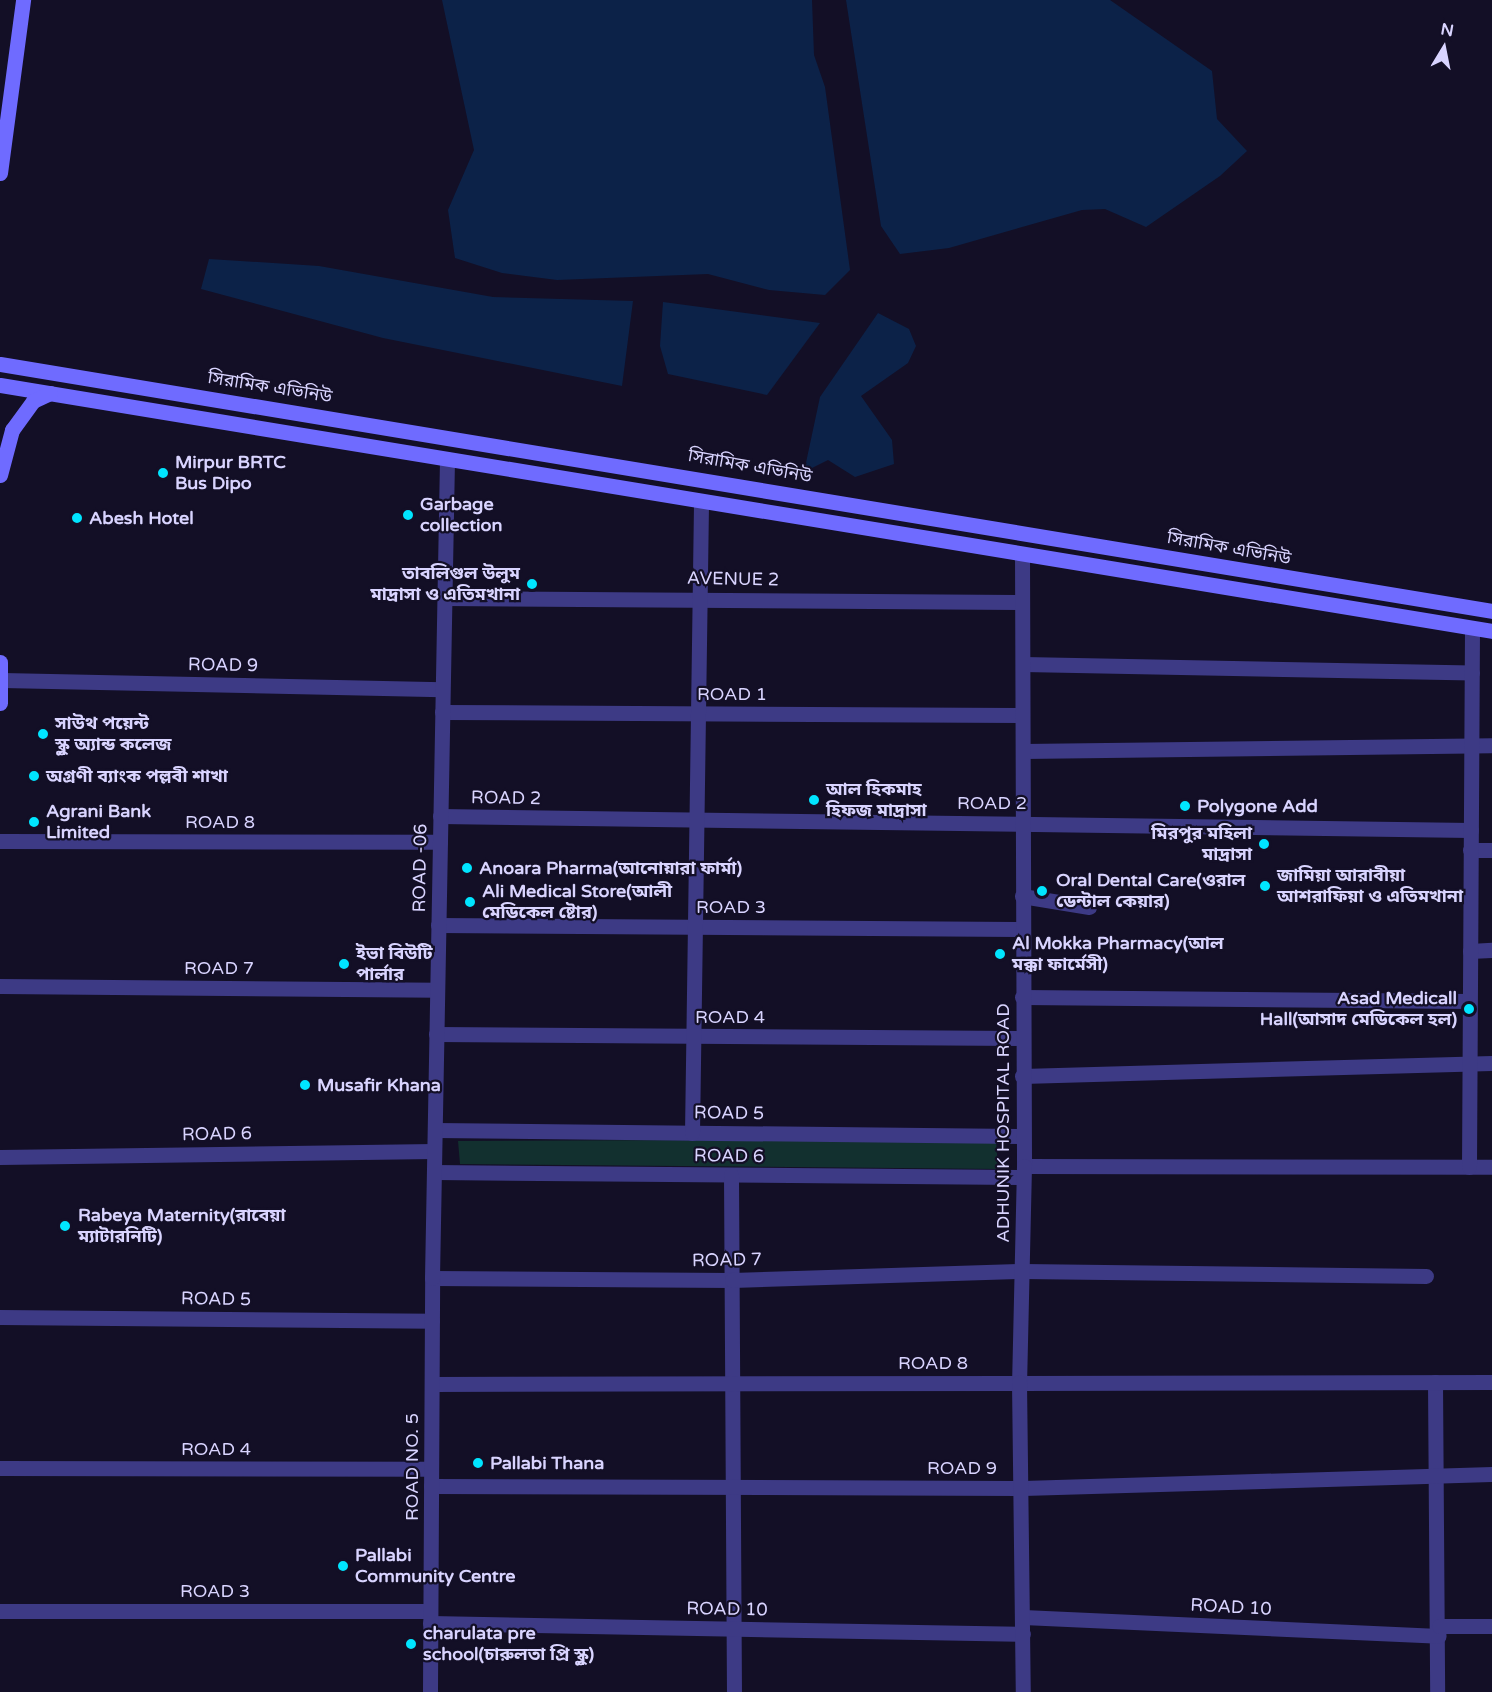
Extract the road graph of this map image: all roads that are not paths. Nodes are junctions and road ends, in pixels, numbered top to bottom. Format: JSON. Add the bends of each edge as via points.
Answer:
{"nodes":[{"id":1,"x":22,"y":0,"type":"edge"},
{"id":2,"x":0,"y":173,"type":"edge"},
{"id":3,"x":0,"y":364,"type":"edge"},
{"id":4,"x":0,"y":385,"type":"edge"},
{"id":5,"x":142,"y":386,"type":"junction"},
{"id":6,"x":50,"y":393,"type":"junction"},
{"id":7,"x":139,"y":408,"type":"junction"},
{"id":8,"x":447,"y":459,"type":"junction"},
{"id":9,"x":0,"y":475,"type":"edge"},
{"id":10,"x":701,"y":501,"type":"junction"},
{"id":11,"x":1022,"y":554,"type":"junction"},
{"id":12,"x":444,"y":598,"type":"junction"},
{"id":13,"x":701,"y":598,"type":"junction"},
{"id":14,"x":1022,"y":602,"type":"junction"},
{"id":15,"x":1492,"y":611,"type":"edge"},
{"id":16,"x":1472,"y":628,"type":"junction"},
{"id":17,"x":1492,"y":631,"type":"edge"},
{"id":18,"x":0,"y":662,"type":"edge"},
{"id":19,"x":1023,"y":664,"type":"junction"},
{"id":20,"x":1472,"y":673,"type":"junction"},
{"id":21,"x":2,"y":680,"type":"junction"},
{"id":22,"x":442,"y":689,"type":"junction"},
{"id":23,"x":0,"y":703,"type":"edge"},
{"id":24,"x":442,"y":712,"type":"junction"},
{"id":25,"x":697,"y":713,"type":"junction"},
{"id":26,"x":1022,"y":715,"type":"junction"},
{"id":27,"x":1492,"y":745,"type":"edge"},
{"id":28,"x":1471,"y":746,"type":"junction"},
{"id":29,"x":1023,"y":751,"type":"junction"},
{"id":30,"x":440,"y":816,"type":"junction"},
{"id":31,"x":694,"y":820,"type":"junction"},
{"id":32,"x":1022,"y":823,"type":"junction"},
{"id":33,"x":1471,"y":830,"type":"junction"},
{"id":34,"x":0,"y":841,"type":"edge"},
{"id":35,"x":440,"y":842,"type":"junction"},
{"id":36,"x":1470,"y":850,"type":"junction"},
{"id":37,"x":1492,"y":850,"type":"edge"},
{"id":38,"x":1022,"y":896,"type":"junction"},
{"id":39,"x":1089,"y":907,"type":"dead end"},
{"id":40,"x":438,"y":925,"type":"junction"},
{"id":41,"x":692,"y":927,"type":"junction"},
{"id":42,"x":1023,"y":929,"type":"junction"},
{"id":43,"x":1492,"y":950,"type":"edge"},
{"id":44,"x":1470,"y":951,"type":"junction"},
{"id":45,"x":0,"y":986,"type":"edge"},
{"id":46,"x":437,"y":990,"type":"junction"},
{"id":47,"x":1022,"y":997,"type":"junction"},
{"id":48,"x":1469,"y":1001,"type":"junction"},
{"id":49,"x":436,"y":1034,"type":"junction"},
{"id":50,"x":692,"y":1036,"type":"junction"},
{"id":51,"x":1022,"y":1038,"type":"junction"},
{"id":52,"x":1469,"y":1063,"type":"junction"},
{"id":53,"x":1492,"y":1063,"type":"edge"},
{"id":54,"x":1022,"y":1076,"type":"junction"},
{"id":55,"x":435,"y":1130,"type":"junction"},
{"id":56,"x":693,"y":1132,"type":"junction"},
{"id":57,"x":1022,"y":1136,"type":"junction"},
{"id":58,"x":434,"y":1151,"type":"junction"},
{"id":59,"x":0,"y":1157,"type":"edge"},
{"id":60,"x":1469,"y":1167,"type":"junction"},
{"id":61,"x":1492,"y":1167,"type":"edge"},
{"id":62,"x":1024,"y":1171,"type":"junction"},
{"id":63,"x":434,"y":1172,"type":"junction"},
{"id":64,"x":731,"y":1175,"type":"junction"},
{"id":65,"x":1023,"y":1271,"type":"junction"},
{"id":66,"x":1426,"y":1276,"type":"dead end"},
{"id":67,"x":432,"y":1278,"type":"junction"},
{"id":68,"x":732,"y":1280,"type":"junction"},
{"id":69,"x":0,"y":1317,"type":"edge"},
{"id":70,"x":432,"y":1321,"type":"junction"},
{"id":71,"x":1019,"y":1382,"type":"junction"},
{"id":72,"x":1435,"y":1382,"type":"junction"},
{"id":73,"x":1492,"y":1382,"type":"edge"},
{"id":74,"x":432,"y":1384,"type":"junction"},
{"id":75,"x":732,"y":1384,"type":"junction"},
{"id":76,"x":0,"y":1468,"type":"edge"},
{"id":77,"x":431,"y":1469,"type":"junction"},
{"id":78,"x":1492,"y":1474,"type":"edge"},
{"id":79,"x":1435,"y":1478,"type":"junction"},
{"id":80,"x":431,"y":1486,"type":"junction"},
{"id":81,"x":733,"y":1487,"type":"junction"},
{"id":82,"x":1023,"y":1488,"type":"junction"},
{"id":83,"x":0,"y":1611,"type":"edge"},
{"id":84,"x":430,"y":1617,"type":"junction"},
{"id":85,"x":1023,"y":1617,"type":"junction"},
{"id":86,"x":1492,"y":1626,"type":"edge"},
{"id":87,"x":734,"y":1629,"type":"junction"},
{"id":88,"x":1439,"y":1631,"type":"junction"},
{"id":89,"x":1023,"y":1634,"type":"junction"},
{"id":90,"x":430,"y":1692,"type":"edge"},
{"id":91,"x":734,"y":1692,"type":"edge"},
{"id":92,"x":1023,"y":1692,"type":"edge"},
{"id":93,"x":1437,"y":1692,"type":"edge"}],
"edges":[{"from":1,"to":2,"type":"main road"},
{"from":3,"to":5,"type":"main road","name":"সিরামিক এভিনিউ"},
{"from":4,"to":6,"type":"main road"},
{"from":5,"to":7,"type":"main road"},
{"from":5,"to":15,"type":"main road","name":"সিরামিক এভিনিউ"},
{"from":6,"to":7,"type":"main road"},
{"from":6,"to":9,"type":"main road","via":[[33,401],[12,430]]},
{"from":7,"to":8,"type":"main road"},
{"from":8,"to":10,"type":"main road"},
{"from":8,"to":12,"type":"street","name":"ROAD -06"},
{"from":10,"to":11,"type":"main road"},
{"from":10,"to":13,"type":"street"},
{"from":11,"to":14,"type":"street","name":"ADHUNIK HOSPITAL ROAD"},
{"from":11,"to":16,"type":"main road"},
{"from":12,"to":13,"type":"street","name":"AVENUE 2"},
{"from":12,"to":22,"type":"street","name":"ROAD -06"},
{"from":13,"to":14,"type":"street","name":"AVENUE 2"},
{"from":13,"to":25,"type":"street"},
{"from":14,"to":19,"type":"street","name":"ADHUNIK HOSPITAL ROAD"},
{"from":16,"to":17,"type":"main road"},
{"from":16,"to":20,"type":"street"},
{"from":18,"to":21,"type":"main road"},
{"from":19,"to":20,"type":"street"},
{"from":19,"to":26,"type":"street","name":"ADHUNIK HOSPITAL ROAD"},
{"from":20,"to":28,"type":"street"},
{"from":21,"to":22,"type":"street","name":"ROAD 9"},
{"from":21,"to":23,"type":"main road"},
{"from":22,"to":24,"type":"street","name":"ROAD -06"},
{"from":24,"to":25,"type":"street","name":"ROAD 1"},
{"from":24,"to":30,"type":"street","name":"ROAD -06"},
{"from":25,"to":26,"type":"street","name":"ROAD 1"},
{"from":25,"to":31,"type":"street"},
{"from":26,"to":29,"type":"street","name":"ADHUNIK HOSPITAL ROAD"},
{"from":27,"to":28,"type":"street"},
{"from":28,"to":29,"type":"street"},
{"from":28,"to":33,"type":"street"},
{"from":29,"to":32,"type":"street","name":"ADHUNIK HOSPITAL ROAD"},
{"from":30,"to":31,"type":"street","name":"ROAD 2"},
{"from":30,"to":35,"type":"street","name":"ROAD -06"},
{"from":31,"to":32,"type":"street","name":"ROAD 2"},
{"from":31,"to":41,"type":"street"},
{"from":32,"to":33,"type":"street","name":"ROAD 2"},
{"from":32,"to":38,"type":"street","name":"ADHUNIK HOSPITAL ROAD"},
{"from":33,"to":36,"type":"street"},
{"from":34,"to":35,"type":"street","name":"ROAD 8"},
{"from":35,"to":40,"type":"street","name":"ROAD -06"},
{"from":36,"to":37,"type":"street"},
{"from":36,"to":44,"type":"street"},
{"from":38,"to":39,"type":"street"},
{"from":38,"to":42,"type":"street","name":"ADHUNIK HOSPITAL ROAD"},
{"from":40,"to":41,"type":"street","name":"ROAD 3"},
{"from":40,"to":46,"type":"street","name":"ROAD -06"},
{"from":41,"to":42,"type":"street","name":"ROAD 3"},
{"from":41,"to":50,"type":"street"},
{"from":42,"to":47,"type":"street","name":"ADHUNIK HOSPITAL ROAD"},
{"from":43,"to":44,"type":"street"},
{"from":44,"to":48,"type":"street"},
{"from":45,"to":46,"type":"street","name":"ROAD 7"},
{"from":46,"to":49,"type":"street","name":"ROAD -06"},
{"from":47,"to":48,"type":"street"},
{"from":47,"to":51,"type":"street","name":"ADHUNIK HOSPITAL ROAD"},
{"from":48,"to":52,"type":"street"},
{"from":49,"to":50,"type":"street","name":"ROAD 4"},
{"from":49,"to":55,"type":"street","name":"ROAD -06"},
{"from":50,"to":51,"type":"street","name":"ROAD 4"},
{"from":50,"to":56,"type":"street"},
{"from":51,"to":54,"type":"street","name":"ADHUNIK HOSPITAL ROAD"},
{"from":52,"to":53,"type":"street"},
{"from":52,"to":54,"type":"street"},
{"from":52,"to":60,"type":"street"},
{"from":54,"to":57,"type":"street","name":"ADHUNIK HOSPITAL ROAD"},
{"from":55,"to":56,"type":"street","name":"ROAD 5"},
{"from":55,"to":58,"type":"street","name":"ROAD -06"},
{"from":56,"to":57,"type":"street","name":"ROAD 5"},
{"from":57,"to":62,"type":"street","name":"ADHUNIK HOSPITAL ROAD"},
{"from":58,"to":59,"type":"street","name":"ROAD 6"},
{"from":58,"to":63,"type":"street","name":"ROAD -06"},
{"from":60,"to":61,"type":"street","name":"ROAD 6"},
{"from":60,"to":62,"type":"street","name":"ROAD 6"},
{"from":62,"to":64,"type":"street","name":"ROAD 6"},
{"from":62,"to":65,"type":"street","name":"ADHUNIK HOSPITAL ROAD"},
{"from":63,"to":64,"type":"street","name":"ROAD 6"},
{"from":63,"to":67,"type":"street","name":"ROAD -06"},
{"from":64,"to":68,"type":"street"},
{"from":65,"to":66,"type":"street","name":"ROAD 7"},
{"from":65,"to":68,"type":"street","name":"ROAD 7"},
{"from":65,"to":71,"type":"street","name":"ADHUNIK HOSPITAL ROAD"},
{"from":67,"to":68,"type":"street","name":"ROAD 7"},
{"from":67,"to":70,"type":"street","name":"ROAD NO. 5"},
{"from":68,"to":75,"type":"street"},
{"from":69,"to":70,"type":"street","name":"ROAD 5"},
{"from":70,"to":74,"type":"street","name":"ROAD NO. 5"},
{"from":71,"to":72,"type":"street","name":"ROAD 8"},
{"from":71,"to":75,"type":"street","name":"ROAD 8"},
{"from":71,"to":82,"type":"street","name":"ADHUNIK HOSPITAL ROAD"},
{"from":72,"to":73,"type":"street","name":"ROAD 8"},
{"from":72,"to":79,"type":"street"},
{"from":74,"to":75,"type":"street","name":"ROAD 8"},
{"from":74,"to":77,"type":"street","name":"ROAD NO. 5"},
{"from":75,"to":81,"type":"street"},
{"from":76,"to":77,"type":"street","name":"ROAD 4"},
{"from":77,"to":80,"type":"street","name":"ROAD NO. 5"},
{"from":78,"to":79,"type":"street","name":"ROAD 9"},
{"from":79,"to":82,"type":"street","name":"ROAD 9"},
{"from":79,"to":88,"type":"street"},
{"from":80,"to":81,"type":"street","name":"ROAD 9"},
{"from":80,"to":84,"type":"street","name":"ROAD NO. 5"},
{"from":81,"to":82,"type":"street","name":"ROAD 9"},
{"from":81,"to":87,"type":"street"},
{"from":82,"to":85,"type":"street","name":"ADHUNIK HOSPITAL ROAD"},
{"from":83,"to":84,"type":"street","name":"ROAD 3"},
{"from":84,"to":87,"type":"street","name":"ROAD 10"},
{"from":84,"to":90,"type":"street","name":"ROAD NO. 5"},
{"from":85,"to":88,"type":"street","name":"ROAD 10"},
{"from":85,"to":89,"type":"street","name":"ADHUNIK HOSPITAL ROAD"},
{"from":86,"to":88,"type":"street","name":"ROAD 10"},
{"from":87,"to":89,"type":"street","name":"ROAD 10"},
{"from":87,"to":91,"type":"street"},
{"from":88,"to":93,"type":"street"},
{"from":89,"to":92,"type":"street","name":"ADHUNIK HOSPITAL ROAD"}]}
